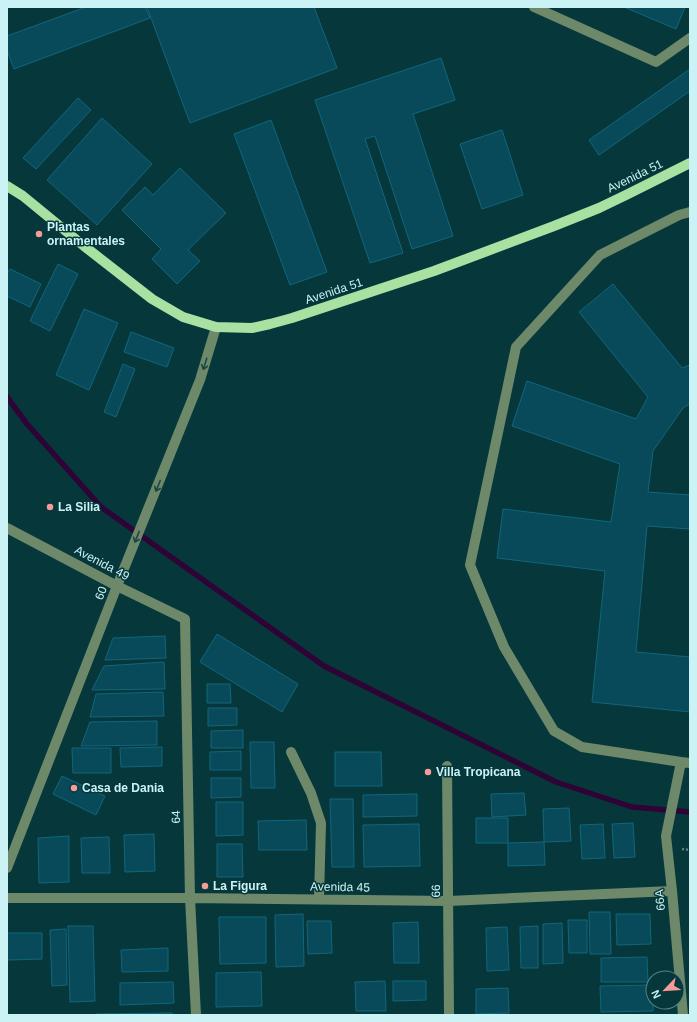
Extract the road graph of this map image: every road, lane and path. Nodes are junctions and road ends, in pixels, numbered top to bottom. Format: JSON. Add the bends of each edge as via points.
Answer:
{"nodes":[{"id":1,"x":534,"y":7,"type":"edge"},
{"id":2,"x":690,"y":38,"type":"edge"},
{"id":3,"x":690,"y":163,"type":"edge"},
{"id":4,"x":7,"y":186,"type":"edge"},
{"id":5,"x":690,"y":212,"type":"edge"},
{"id":6,"x":216,"y":327,"type":"junction"},
{"id":7,"x":7,"y":528,"type":"edge"},
{"id":8,"x":117,"y":586,"type":"junction"},
{"id":9,"x":185,"y":619,"type":"joint"},
{"id":10,"x":290,"y":752,"type":"dead end"},
{"id":11,"x":685,"y":763,"type":"edge"},
{"id":12,"x":447,"y":766,"type":"dead end"},
{"id":13,"x":7,"y":868,"type":"edge"},
{"id":14,"x":672,"y":891,"type":"junction"},
{"id":15,"x":7,"y":898,"type":"edge"},
{"id":16,"x":190,"y":898,"type":"junction"},
{"id":17,"x":319,"y":899,"type":"junction"},
{"id":18,"x":449,"y":901,"type":"junction"},
{"id":19,"x":196,"y":1015,"type":"edge"},
{"id":20,"x":450,"y":1015,"type":"edge"},
{"id":21,"x":683,"y":1015,"type":"edge"}],
"edges":[{"from":1,"to":2,"type":"street","via":[[656,62]]},
{"from":3,"to":6,"type":"main road","name":"Avenida 51","via":[[598,208],[434,272],[270,324],[252,328]]},
{"from":4,"to":6,"type":"main road","name":"Avenida 51","via":[[152,299],[183,317]]},
{"from":5,"to":11,"type":"street","via":[[679,215],[600,255],[516,347],[470,565],[504,648],[554,731],[582,747]]},
{"from":6,"to":8,"type":"street","name":"60","one_way":true,"via":[[200,380]]},
{"from":7,"to":8,"type":"street","name":"Avenida 49"},
{"from":8,"to":9,"type":"street","name":"Avenida 49"},
{"from":8,"to":13,"type":"street","name":"60"},
{"from":9,"to":16,"type":"street","name":"64"},
{"from":10,"to":17,"type":"street","via":[[311,793],[321,822]]},
{"from":11,"to":14,"type":"street","name":"66A","via":[[677,783],[666,836]]},
{"from":12,"to":18,"type":"street","name":"66"},
{"from":14,"to":18,"type":"street","name":"Avenida 45"},
{"from":14,"to":21,"type":"street","name":"66A"},
{"from":15,"to":16,"type":"street","name":"Avenida 45"},
{"from":16,"to":17,"type":"street","name":"Avenida 45"},
{"from":16,"to":19,"type":"street","name":"64"},
{"from":17,"to":18,"type":"street","name":"Avenida 45"},
{"from":18,"to":20,"type":"street","name":"66"}]}
